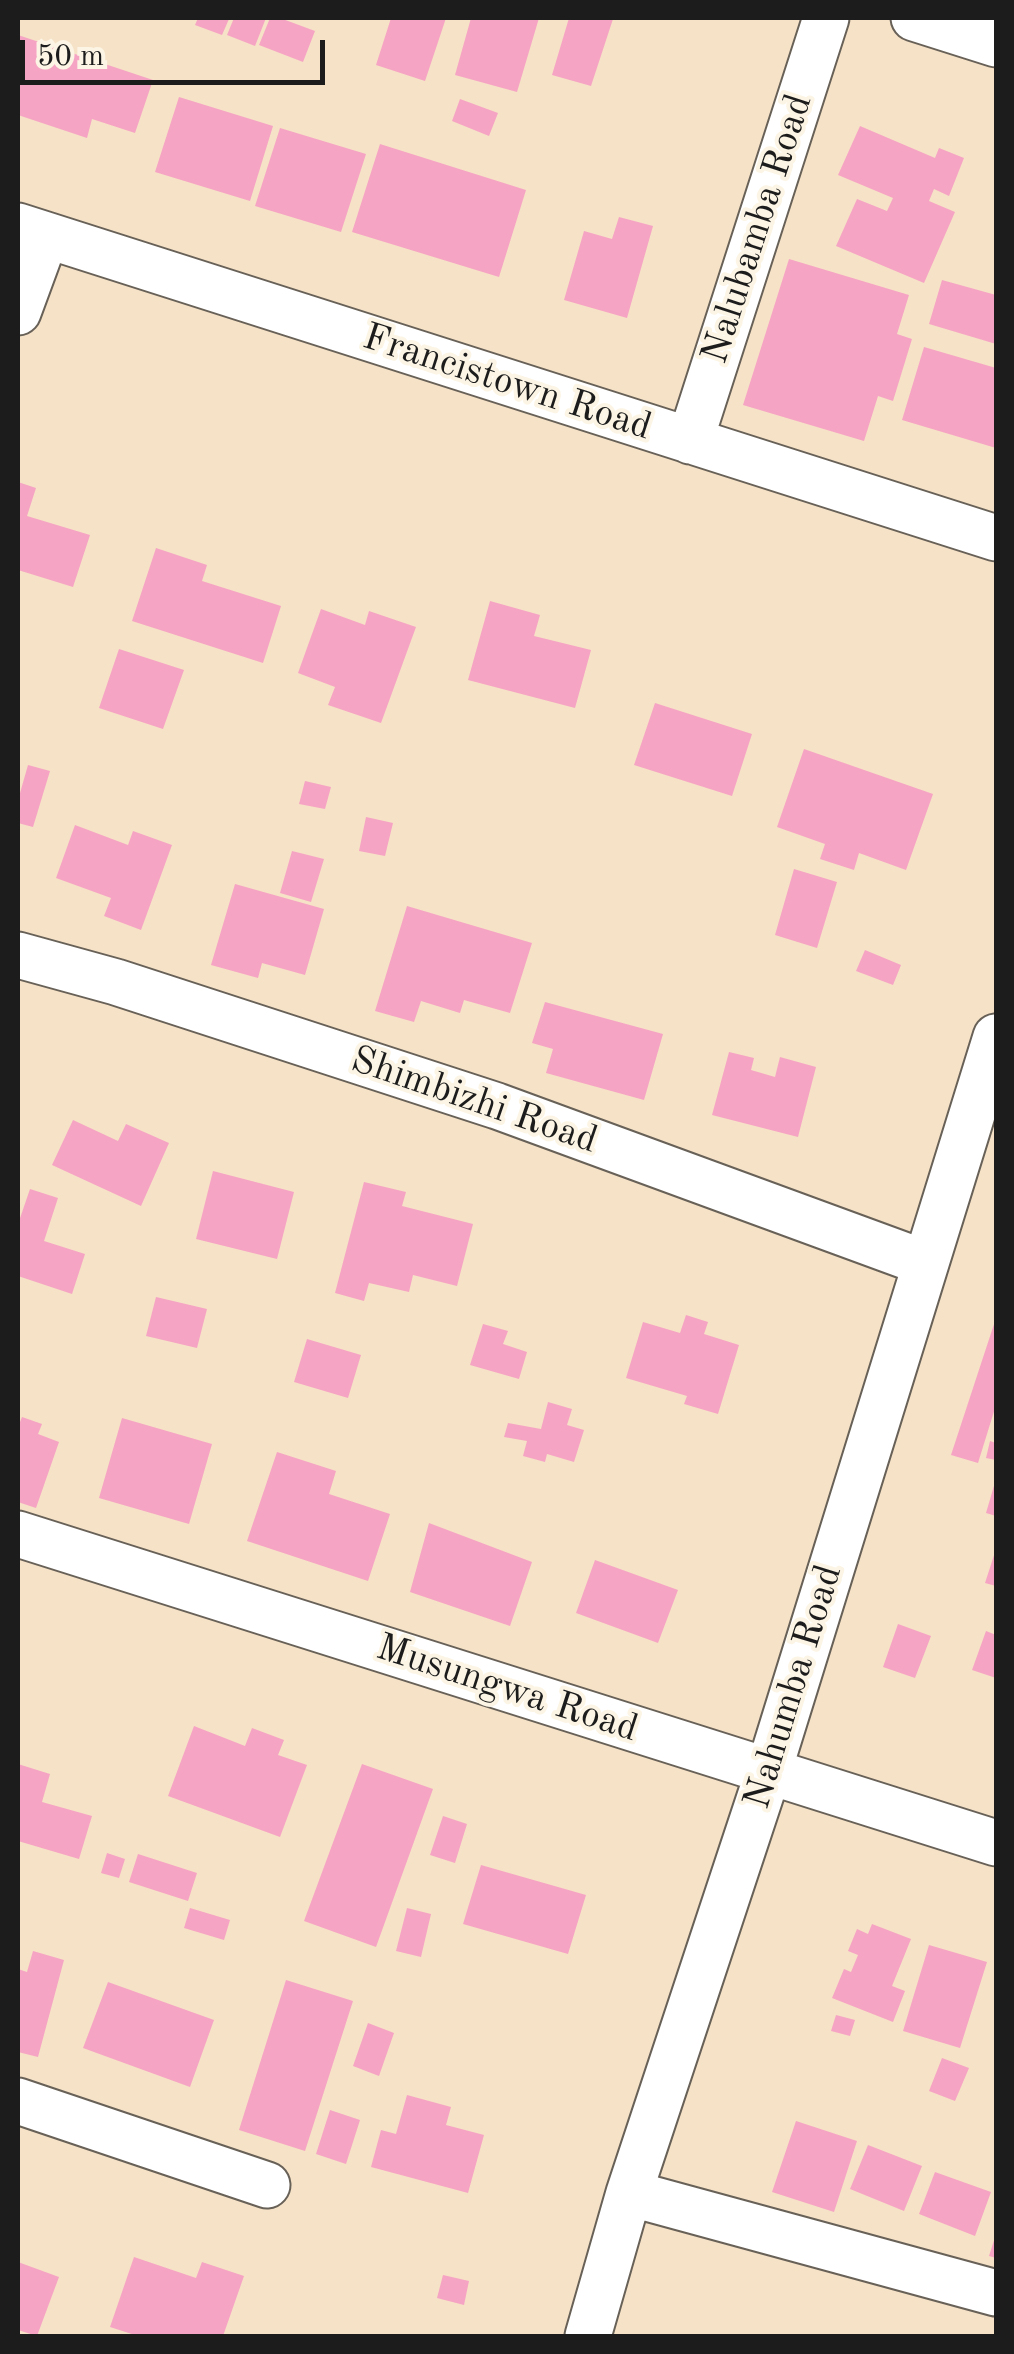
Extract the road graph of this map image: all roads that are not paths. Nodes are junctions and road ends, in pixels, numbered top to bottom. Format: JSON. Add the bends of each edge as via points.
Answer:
{"nodes":[{"id":1,"x":826,"y":18,"type":"edge"},
{"id":2,"x":914,"y":18,"type":"edge"},
{"id":3,"x":996,"y":44,"type":"edge"},
{"id":4,"x":32,"y":231,"type":"edge"},
{"id":5,"x":18,"y":312,"type":"edge"},
{"id":6,"x":690,"y":441,"type":"junction"},
{"id":7,"x":996,"y":538,"type":"edge"},
{"id":8,"x":18,"y":955,"type":"edge"},
{"id":9,"x":996,"y":1037,"type":"edge"},
{"id":10,"x":925,"y":1263,"type":"junction"},
{"id":11,"x":18,"y":1534,"type":"edge"},
{"id":12,"x":768,"y":1772,"type":"junction"},
{"id":13,"x":996,"y":1844,"type":"edge"},
{"id":14,"x":18,"y":2101,"type":"edge"},
{"id":15,"x":267,"y":2185,"type":"dead end"},
{"id":16,"x":629,"y":2193,"type":"junction"},
{"id":17,"x":996,"y":2294,"type":"edge"},
{"id":18,"x":588,"y":2336,"type":"edge"}],
"edges":[{"from":1,"to":6,"type":"street","name":"Nalubamba Road"},
{"from":2,"to":3,"type":"street"},
{"from":4,"to":5,"type":"street"},
{"from":4,"to":6,"type":"street","name":"Francistown Road"},
{"from":6,"to":7,"type":"street","name":"Francistown Road"},
{"from":8,"to":10,"type":"street","name":"Shimbizhi Road","via":[[497,1106]]},
{"from":9,"to":10,"type":"street","name":"Nahumba Road"},
{"from":10,"to":12,"type":"street","name":"Nahumba Road"},
{"from":11,"to":12,"type":"street","name":"Musungwa Road"},
{"from":12,"to":13,"type":"street","name":"Musungwa Road"},
{"from":12,"to":16,"type":"street","name":"Nahumba Road"},
{"from":14,"to":15,"type":"street"},
{"from":16,"to":17,"type":"street"},
{"from":16,"to":18,"type":"street","name":"Nahumba Road"}]}
